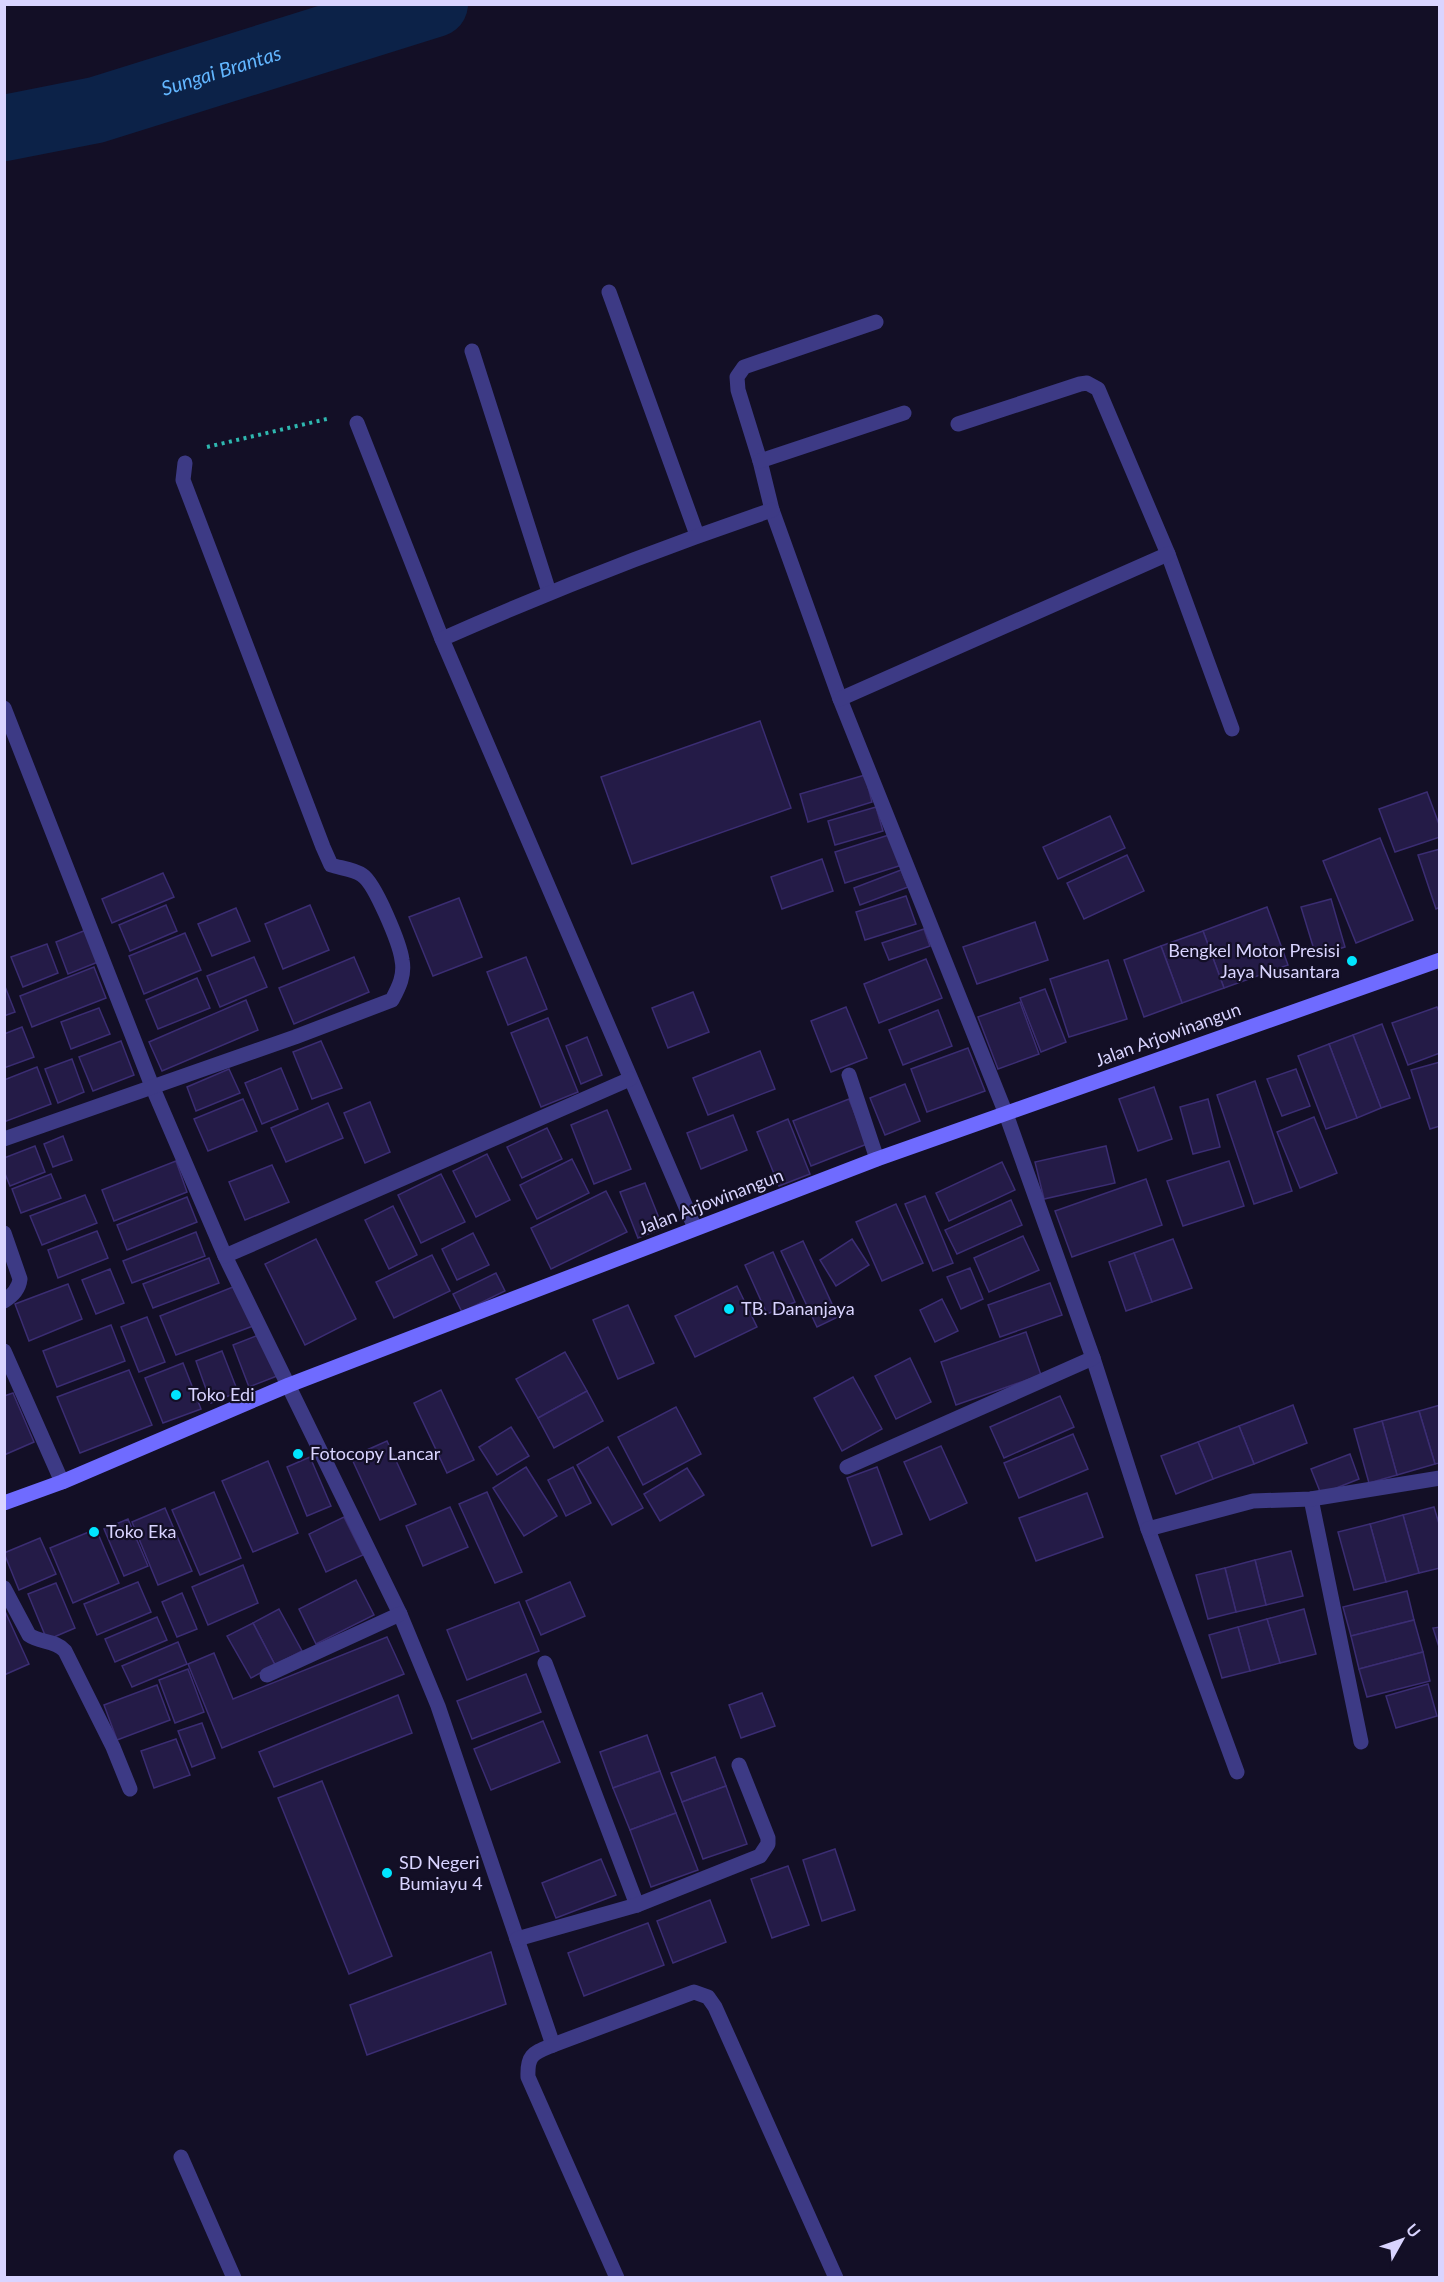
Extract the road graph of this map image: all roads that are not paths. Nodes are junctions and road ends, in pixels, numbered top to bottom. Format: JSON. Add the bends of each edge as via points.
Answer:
{"nodes":[{"id":1,"x":609,"y":292,"type":"dead end"},
{"id":2,"x":876,"y":321,"type":"dead end"},
{"id":3,"x":472,"y":351,"type":"dead end"},
{"id":4,"x":904,"y":412,"type":"dead end"},
{"id":5,"x":357,"y":423,"type":"road end"},
{"id":6,"x":958,"y":424,"type":"dead end"},
{"id":7,"x":760,"y":461,"type":"junction"},
{"id":8,"x":185,"y":463,"type":"road end"},
{"id":9,"x":772,"y":510,"type":"junction"},
{"id":10,"x":698,"y":535,"type":"junction"},
{"id":11,"x":1168,"y":554,"type":"junction"},
{"id":12,"x":549,"y":592,"type":"junction"},
{"id":13,"x":442,"y":639,"type":"junction"},
{"id":14,"x":840,"y":699,"type":"junction"},
{"id":15,"x":4,"y":708,"type":"edge"},
{"id":16,"x":1232,"y":729,"type":"dead end"},
{"id":17,"x":1440,"y":960,"type":"edge"},
{"id":18,"x":849,"y":1075,"type":"dead end"},
{"id":19,"x":630,"y":1079,"type":"junction"},
{"id":20,"x":152,"y":1086,"type":"junction"},
{"id":21,"x":1006,"y":1114,"type":"junction"},
{"id":22,"x":4,"y":1139,"type":"edge"},
{"id":23,"x":877,"y":1159,"type":"junction"},
{"id":24,"x":695,"y":1228,"type":"junction"},
{"id":25,"x":4,"y":1233,"type":"edge"},
{"id":26,"x":225,"y":1256,"type":"junction"},
{"id":27,"x":4,"y":1301,"type":"edge"},
{"id":28,"x":4,"y":1351,"type":"edge"},
{"id":29,"x":1093,"y":1358,"type":"junction"},
{"id":30,"x":289,"y":1385,"type":"junction"},
{"id":31,"x":847,"y":1467,"type":"dead end"},
{"id":32,"x":1440,"y":1478,"type":"edge"},
{"id":33,"x":62,"y":1482,"type":"junction"},
{"id":34,"x":1311,"y":1499,"type":"junction"},
{"id":35,"x":4,"y":1503,"type":"edge"},
{"id":36,"x":1148,"y":1529,"type":"junction"},
{"id":37,"x":4,"y":1588,"type":"edge"},
{"id":38,"x":400,"y":1614,"type":"junction"},
{"id":39,"x":545,"y":1663,"type":"dead end"},
{"id":40,"x":267,"y":1676,"type":"dead end"},
{"id":41,"x":1362,"y":1742,"type":"dead end"},
{"id":42,"x":739,"y":1765,"type":"dead end"},
{"id":43,"x":1237,"y":1772,"type":"dead end"},
{"id":44,"x":130,"y":1789,"type":"dead end"},
{"id":45,"x":637,"y":1905,"type":"junction"},
{"id":46,"x":518,"y":1939,"type":"junction"},
{"id":47,"x":553,"y":2045,"type":"junction"},
{"id":48,"x":181,"y":2157,"type":"dead end"},
{"id":49,"x":234,"y":2277,"type":"edge"},
{"id":50,"x":617,"y":2277,"type":"edge"},
{"id":51,"x":836,"y":2277,"type":"edge"}],
"edges":[{"from":1,"to":10,"type":"street"},
{"from":2,"to":7,"type":"street","via":[[744,367],[737,377],[738,390]]},
{"from":3,"to":12,"type":"street"},
{"from":4,"to":7,"type":"street"},
{"from":5,"to":13,"type":"street"},
{"from":6,"to":11,"type":"street","via":[[1080,384],[1093,385],[1101,395]]},
{"from":7,"to":9,"type":"street"},
{"from":8,"to":20,"type":"street","via":[[183,480],[323,847],[331,865],[362,874],[370,882],[403,960],[402,981],[392,1000]]},
{"from":9,"to":10,"type":"street"},
{"from":9,"to":14,"type":"street"},
{"from":10,"to":12,"type":"street"},
{"from":11,"to":14,"type":"street"},
{"from":11,"to":16,"type":"street"},
{"from":12,"to":13,"type":"street"},
{"from":13,"to":19,"type":"street"},
{"from":14,"to":21,"type":"street"},
{"from":15,"to":20,"type":"street"},
{"from":17,"to":21,"type":"main road","name":"Jalan Arjowinangun"},
{"from":18,"to":23,"type":"street"},
{"from":19,"to":24,"type":"street"},
{"from":19,"to":26,"type":"street"},
{"from":20,"to":22,"type":"street"},
{"from":20,"to":26,"type":"street"},
{"from":21,"to":23,"type":"main road","name":"Jalan Arjowinangun"},
{"from":21,"to":29,"type":"street"},
{"from":23,"to":24,"type":"main road","name":"Jalan Arjowinangun"},
{"from":24,"to":30,"type":"main road","name":"Jalan Arjowinangun"},
{"from":25,"to":27,"type":"street","via":[[20,1279],[13,1295]]},
{"from":26,"to":30,"type":"street"},
{"from":28,"to":33,"type":"street"},
{"from":29,"to":31,"type":"street"},
{"from":29,"to":36,"type":"street"},
{"from":30,"to":33,"type":"main road","name":"Jalan Arjowinangun"},
{"from":30,"to":38,"type":"street"},
{"from":32,"to":34,"type":"street"},
{"from":33,"to":35,"type":"main road","name":"Jalan Arjowinangun"},
{"from":34,"to":36,"type":"street","via":[[1253,1501]]},
{"from":34,"to":41,"type":"street"},
{"from":36,"to":43,"type":"street"},
{"from":37,"to":44,"type":"street","via":[[29,1635],[59,1644],[65,1651]]},
{"from":38,"to":40,"type":"street"},
{"from":38,"to":46,"type":"street","via":[[438,1706]]},
{"from":39,"to":45,"type":"street"},
{"from":42,"to":45,"type":"street","via":[[768,1838],[765,1851],[755,1860]]},
{"from":45,"to":46,"type":"street"},
{"from":46,"to":47,"type":"street"},
{"from":47,"to":50,"type":"street","via":[[533,2054],[528,2077]]},
{"from":47,"to":51,"type":"street","via":[[694,1992],[708,1997]]},
{"from":48,"to":49,"type":"street"}]}
